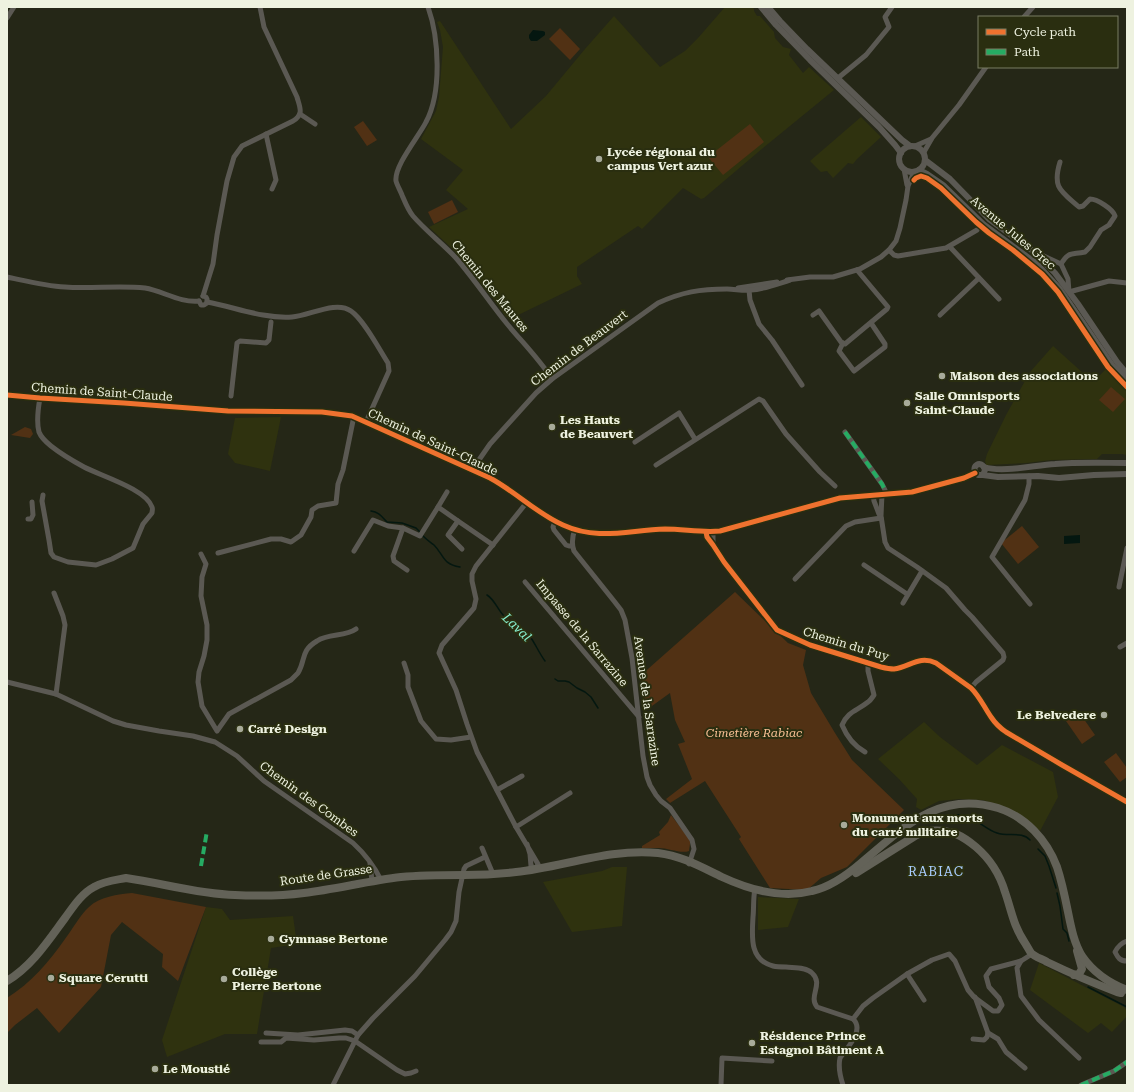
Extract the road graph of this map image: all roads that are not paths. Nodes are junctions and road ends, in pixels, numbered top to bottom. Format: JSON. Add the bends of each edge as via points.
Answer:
{"nodes":[{"id":1,"x":14,"y":7,"type":"edge"},
{"id":2,"x":260,"y":7,"type":"edge"},
{"id":3,"x":428,"y":7,"type":"edge"},
{"id":4,"x":761,"y":7,"type":"edge"},
{"id":5,"x":768,"y":7,"type":"edge"},
{"id":6,"x":892,"y":7,"type":"edge"},
{"id":7,"x":1033,"y":7,"type":"edge"},
{"id":8,"x":1025,"y":16,"type":"edge"},
{"id":9,"x":7,"y":18,"type":"edge"},
{"id":10,"x":985,"y":68,"type":"edge"},
{"id":11,"x":838,"y":78,"type":"junction"},
{"id":12,"x":300,"y":114,"type":"junction"},
{"id":13,"x":315,"y":124,"type":"dead end"},
{"id":14,"x":266,"y":134,"type":"junction"},
{"id":15,"x":932,"y":138,"type":"junction"},
{"id":16,"x":912,"y":146,"type":"junction"},
{"id":17,"x":924,"y":152,"type":"junction"},
{"id":18,"x":900,"y":153,"type":"junction"},
{"id":19,"x":926,"y":160,"type":"junction"},
{"id":20,"x":1060,"y":162,"type":"dead end"},
{"id":21,"x":904,"y":169,"type":"junction"},
{"id":22,"x":916,"y":171,"type":"junction"},
{"id":23,"x":908,"y":186,"type":"junction"},
{"id":24,"x":272,"y":189,"type":"dead end"},
{"id":25,"x":977,"y":230,"type":"dead end"},
{"id":26,"x":950,"y":247,"type":"junction"},
{"id":27,"x":889,"y":250,"type":"junction"},
{"id":28,"x":1033,"y":251,"type":"junction"},
{"id":29,"x":1060,"y":264,"type":"junction"},
{"id":30,"x":857,"y":270,"type":"junction"},
{"id":31,"x":7,"y":277,"type":"edge"},
{"id":32,"x":979,"y":278,"type":"junction"},
{"id":33,"x":790,"y":280,"type":"junction"},
{"id":34,"x":1127,"y":283,"type":"edge"},
{"id":35,"x":728,"y":289,"type":"junction"},
{"id":36,"x":748,"y":290,"type":"junction"},
{"id":37,"x":1069,"y":292,"type":"junction"},
{"id":38,"x":203,"y":296,"type":"junction"},
{"id":39,"x":999,"y":299,"type":"dead end"},
{"id":40,"x":199,"y":301,"type":"junction"},
{"id":41,"x":207,"y":302,"type":"junction"},
{"id":42,"x":813,"y":315,"type":"dead end"},
{"id":43,"x":940,"y":315,"type":"dead end"},
{"id":44,"x":271,"y":322,"type":"dead end"},
{"id":45,"x":871,"y":323,"type":"junction"},
{"id":46,"x":843,"y":343,"type":"junction"},
{"id":47,"x":1127,"y":374,"type":"edge"},
{"id":48,"x":552,"y":379,"type":"junction"},
{"id":49,"x":1127,"y":380,"type":"edge"},
{"id":50,"x":802,"y":385,"type":"dead end"},
{"id":51,"x":7,"y":395,"type":"edge"},
{"id":52,"x":231,"y":396,"type":"dead end"},
{"id":53,"x":40,"y":398,"type":"junction"},
{"id":54,"x":354,"y":416,"type":"junction"},
{"id":55,"x":366,"y":422,"type":"junction"},
{"id":56,"x":845,"y":432,"type":"dead end"},
{"id":57,"x":695,"y":440,"type":"junction"},
{"id":58,"x":635,"y":442,"type":"dead end"},
{"id":59,"x":1127,"y":463,"type":"edge"},
{"id":60,"x":656,"y":465,"type":"dead end"},
{"id":61,"x":984,"y":467,"type":"junction"},
{"id":62,"x":472,"y":470,"type":"junction"},
{"id":63,"x":975,"y":473,"type":"junction"},
{"id":64,"x":1127,"y":474,"type":"edge"},
{"id":65,"x":983,"y":475,"type":"junction"},
{"id":66,"x":1029,"y":476,"type":"junction"},
{"id":67,"x":835,"y":486,"type":"dead end"},
{"id":68,"x":447,"y":492,"type":"dead end"},
{"id":69,"x":883,"y":494,"type":"junction"},
{"id":70,"x":43,"y":495,"type":"dead end"},
{"id":71,"x":873,"y":495,"type":"junction"},
{"id":72,"x":32,"y":502,"type":"dead end"},
{"id":73,"x":527,"y":502,"type":"junction"},
{"id":74,"x":438,"y":507,"type":"junction"},
{"id":75,"x":881,"y":517,"type":"junction"},
{"id":76,"x":28,"y":519,"type":"dead end"},
{"id":77,"x":458,"y":521,"type":"junction"},
{"id":78,"x":555,"y":521,"type":"junction"},
{"id":79,"x":403,"y":528,"type":"junction"},
{"id":80,"x":575,"y":529,"type":"junction"},
{"id":81,"x":706,"y":532,"type":"junction"},
{"id":82,"x":713,"y":532,"type":"junction"},
{"id":83,"x":493,"y":545,"type":"junction"},
{"id":84,"x":713,"y":545,"type":"junction"},
{"id":85,"x":572,"y":546,"type":"junction"},
{"id":86,"x":1127,"y":548,"type":"edge"},
{"id":87,"x":462,"y":549,"type":"dead end"},
{"id":88,"x":354,"y":551,"type":"dead end"},
{"id":89,"x":218,"y":553,"type":"dead end"},
{"id":90,"x":201,"y":554,"type":"dead end"},
{"id":91,"x":864,"y":565,"type":"dead end"},
{"id":92,"x":407,"y":570,"type":"dead end"},
{"id":93,"x":922,"y":571,"type":"junction"},
{"id":94,"x":795,"y":579,"type":"dead end"},
{"id":95,"x":525,"y":582,"type":"dead end"},
{"id":96,"x":1119,"y":587,"type":"dead end"},
{"id":97,"x":54,"y":593,"type":"dead end"},
{"id":98,"x":907,"y":594,"type":"junction"},
{"id":99,"x":903,"y":603,"type":"dead end"},
{"id":100,"x":1030,"y":604,"type":"dead end"},
{"id":101,"x":356,"y":629,"type":"dead end"},
{"id":102,"x":1127,"y":643,"type":"edge"},
{"id":103,"x":1120,"y":648,"type":"dead end"},
{"id":104,"x":404,"y":663,"type":"dead end"},
{"id":105,"x":868,"y":663,"type":"junction"},
{"id":106,"x":7,"y":682,"type":"edge"},
{"id":107,"x":971,"y":688,"type":"junction"},
{"id":108,"x":56,"y":694,"type":"junction"},
{"id":109,"x":639,"y":717,"type":"junction"},
{"id":110,"x":471,"y":737,"type":"junction"},
{"id":111,"x":865,"y":752,"type":"dead end"},
{"id":112,"x":522,"y":776,"type":"dead end"},
{"id":113,"x":497,"y":790,"type":"junction"},
{"id":114,"x":570,"y":793,"type":"dead end"},
{"id":115,"x":1127,"y":802,"type":"edge"},
{"id":116,"x":516,"y":827,"type":"junction"},
{"id":117,"x":897,"y":834,"type":"junction"},
{"id":118,"x":906,"y":842,"type":"junction"},
{"id":119,"x":482,"y":848,"type":"dead end"},
{"id":120,"x":485,"y":856,"type":"junction"},
{"id":121,"x":370,"y":862,"type":"junction"},
{"id":122,"x":690,"y":863,"type":"junction"},
{"id":123,"x":536,"y":869,"type":"junction"},
{"id":124,"x":493,"y":874,"type":"junction"},
{"id":125,"x":463,"y":875,"type":"junction"},
{"id":126,"x":381,"y":880,"type":"junction"},
{"id":127,"x":372,"y":881,"type":"junction"},
{"id":128,"x":755,"y":891,"type":"junction"},
{"id":129,"x":1073,"y":937,"type":"junction"},
{"id":130,"x":1127,"y":940,"type":"edge"},
{"id":131,"x":1032,"y":954,"type":"junction"},
{"id":132,"x":1021,"y":961,"type":"junction"},
{"id":133,"x":1127,"y":961,"type":"edge"},
{"id":134,"x":907,"y":974,"type":"junction"},
{"id":135,"x":1074,"y":975,"type":"junction"},
{"id":136,"x":7,"y":982,"type":"edge"},
{"id":137,"x":1127,"y":992,"type":"edge"},
{"id":138,"x":974,"y":996,"type":"junction"},
{"id":139,"x":924,"y":1000,"type":"dead end"},
{"id":140,"x":853,"y":1019,"type":"junction"},
{"id":141,"x":266,"y":1033,"type":"dead end"},
{"id":142,"x":988,"y":1033,"type":"junction"},
{"id":143,"x":358,"y":1035,"type":"junction"},
{"id":144,"x":973,"y":1039,"type":"dead end"},
{"id":145,"x":355,"y":1041,"type":"junction"},
{"id":146,"x":261,"y":1042,"type":"dead end"},
{"id":147,"x":1078,"y":1058,"type":"dead end"},
{"id":148,"x":772,"y":1061,"type":"dead end"},
{"id":149,"x":1127,"y":1062,"type":"edge"},
{"id":150,"x":1024,"y":1068,"type":"dead end"},
{"id":151,"x":416,"y":1071,"type":"dead end"},
{"id":152,"x":333,"y":1085,"type":"edge"},
{"id":153,"x":721,"y":1085,"type":"edge"},
{"id":154,"x":843,"y":1085,"type":"edge"},
{"id":155,"x":1081,"y":1085,"type":"edge"}],
"edges":[{"from":1,"to":9,"type":"street"},
{"from":2,"to":12,"type":"street","via":[[264,27],[297,97]]},
{"from":3,"to":48,"type":"street","name":"Chemin des Maures","via":[[437,43],[434,102],[426,122],[400,165],[396,181],[398,187],[413,215],[470,275]]},
{"from":4,"to":18,"type":"street","via":[[810,60],[879,127]]},
{"from":5,"to":11,"type":"street"},
{"from":6,"to":11,"type":"street","via":[[885,17],[889,27],[866,55]]},
{"from":7,"to":8,"type":"street"},
{"from":10,"to":15,"type":"street"},
{"from":11,"to":16,"type":"street","via":[[902,140]]},
{"from":12,"to":13,"type":"street"},
{"from":12,"to":14,"type":"street","via":[[293,121]]},
{"from":14,"to":24,"type":"street","via":[[276,180]]},
{"from":14,"to":38,"type":"street","via":[[242,146],[234,157],[216,235],[214,264]]},
{"from":15,"to":16,"type":"street"},
{"from":15,"to":17,"type":"street"},
{"from":16,"to":17,"type":"street"},
{"from":16,"to":18,"type":"street","via":[[906,147]]},
{"from":17,"to":19,"type":"street"},
{"from":18,"to":21,"type":"street","via":[[900,162]]},
{"from":19,"to":22,"type":"street","via":[[922,168]]},
{"from":19,"to":28,"type":"street","name":"Avenue Jules Grec","via":[[950,179],[989,219]]},
{"from":20,"to":29,"type":"street","via":[[1057,183],[1061,191],[1078,207],[1090,199],[1095,199],[1111,209],[1115,216],[1085,252],[1066,255]]},
{"from":21,"to":22,"type":"street"},
{"from":21,"to":23,"type":"street","name":"Chemin de Beauvert"},
{"from":22,"to":23,"type":"street","name":"Chemin de Beauvert"},
{"from":22,"to":49,"type":"street","name":"Avenue Jules Grec","via":[[927,174],[943,185],[983,224],[1037,264],[1059,288],[1112,365]]},
{"from":23,"to":27,"type":"street","name":"Chemin de Beauvert","via":[[900,228]]},
{"from":25,"to":26,"type":"street"},
{"from":26,"to":27,"type":"street","via":[[898,256]]},
{"from":26,"to":32,"type":"street"},
{"from":27,"to":30,"type":"street","name":"Chemin de Beauvert"},
{"from":28,"to":29,"type":"street"},
{"from":28,"to":37,"type":"street","name":"Avenue Jules Grec","via":[[1055,273]]},
{"from":29,"to":37,"type":"street","via":[[1068,279]]},
{"from":30,"to":33,"type":"street","name":"Chemin de Beauvert","via":[[834,277]]},
{"from":30,"to":45,"type":"street","via":[[888,307]]},
{"from":31,"to":40,"type":"street","via":[[65,287],[134,287],[188,301]]},
{"from":32,"to":39,"type":"street"},
{"from":32,"to":43,"type":"street"},
{"from":33,"to":35,"type":"street","name":"Chemin de Beauvert"},
{"from":33,"to":36,"type":"street","name":"Chemin de Beauvert"},
{"from":34,"to":37,"type":"street","via":[[1109,281]]},
{"from":35,"to":36,"type":"street","name":"Chemin de Beauvert"},
{"from":35,"to":48,"type":"street","name":"Chemin de Beauvert","via":[[688,292],[658,302]]},
{"from":36,"to":50,"type":"street","via":[[759,324]]},
{"from":37,"to":47,"type":"street","name":"Avenue Jules Grec"},
{"from":38,"to":40,"type":"street"},
{"from":38,"to":41,"type":"street","via":[[207,298]]},
{"from":40,"to":41,"type":"street","via":[[203,305]]},
{"from":41,"to":55,"type":"street","via":[[272,317],[307,315],[333,307],[351,311],[360,320],[388,363],[390,371]]},
{"from":42,"to":46,"type":"street","via":[[819,311]]},
{"from":44,"to":52,"type":"street","via":[[268,342],[237,343]]},
{"from":45,"to":46,"type":"street"},
{"from":45,"to":46,"type":"street","via":[[885,347],[854,370],[839,351]]},
{"from":48,"to":62,"type":"street","name":"Chemin de Beauvert","via":[[490,444]]},
{"from":51,"to":53,"type":"street","name":"Chemin de Saint-Claude"},
{"from":53,"to":54,"type":"street","name":"Chemin de Saint-Claude","via":[[228,412],[322,412]]},
{"from":53,"to":70,"type":"street","via":[[39,433],[46,441],[85,468],[127,486],[145,497],[152,507],[152,514],[143,524],[132,548],[96,564],[68,562],[50,553]]},
{"from":54,"to":55,"type":"street","name":"Chemin de Saint-Claude"},
{"from":54,"to":89,"type":"street","via":[[336,503],[318,506],[312,510],[301,535],[291,542],[271,539]]},
{"from":55,"to":62,"type":"street","name":"Chemin de Saint-Claude"},
{"from":56,"to":69,"type":"street","via":[[882,484]]},
{"from":57,"to":58,"type":"street","via":[[679,413]]},
{"from":57,"to":60,"type":"street"},
{"from":57,"to":67,"type":"street","via":[[762,399],[786,434]]},
{"from":59,"to":61,"type":"street","via":[[1054,464],[1001,469]]},
{"from":61,"to":63,"type":"street","via":[[977,465]]},
{"from":61,"to":65,"type":"street","via":[[986,470]]},
{"from":62,"to":73,"type":"street","name":"Chemin de Saint-Claude","via":[[503,485]]},
{"from":63,"to":65,"type":"street"},
{"from":63,"to":69,"type":"street","name":"Chemin de Saint-Claude","via":[[917,491]]},
{"from":64,"to":66,"type":"street","via":[[1059,478]]},
{"from":65,"to":66,"type":"street"},
{"from":66,"to":100,"type":"street","via":[[1025,500],[992,557]]},
{"from":68,"to":74,"type":"street"},
{"from":69,"to":71,"type":"street","name":"Chemin de Saint-Claude"},
{"from":69,"to":75,"type":"street"},
{"from":71,"to":75,"type":"street"},
{"from":71,"to":82,"type":"street","name":"Chemin de Saint-Claude","via":[[840,498]]},
{"from":72,"to":76,"type":"street","via":[[33,516],[32,519]]},
{"from":73,"to":78,"type":"street","name":"Chemin de Saint-Claude"},
{"from":73,"to":83,"type":"street"},
{"from":74,"to":77,"type":"street"},
{"from":74,"to":79,"type":"street","via":[[420,536]]},
{"from":75,"to":93,"type":"street","via":[[888,548]]},
{"from":75,"to":94,"type":"street","via":[[846,526]]},
{"from":77,"to":83,"type":"street"},
{"from":77,"to":87,"type":"street","via":[[448,535]]},
{"from":78,"to":80,"type":"street","name":"Chemin de Saint-Claude"},
{"from":78,"to":85,"type":"street","name":"Avenue de la Sarrazine","via":[[554,530],[566,545]]},
{"from":79,"to":88,"type":"street","via":[[372,520]]},
{"from":79,"to":92,"type":"street","via":[[393,556],[394,561]]},
{"from":80,"to":81,"type":"street","name":"Chemin de Saint-Claude","via":[[600,534],[665,529]]},
{"from":80,"to":85,"type":"street"},
{"from":81,"to":82,"type":"street","name":"Chemin de Saint-Claude"},
{"from":81,"to":84,"type":"street","name":"Chemin du Puy"},
{"from":82,"to":84,"type":"street"},
{"from":83,"to":110,"type":"street","via":[[472,574],[476,599],[474,608],[442,645],[439,653],[456,690]]},
{"from":84,"to":105,"type":"street","name":"Chemin du Puy","via":[[777,630],[810,645]]},
{"from":85,"to":109,"type":"street","name":"Avenue de la Sarrazine","via":[[580,560],[621,610],[625,620]]},
{"from":86,"to":96,"type":"street"},
{"from":90,"to":101,"type":"street","via":[[206,564],[201,596],[207,625],[207,640],[198,682],[202,706],[217,731],[229,714],[291,680],[298,673],[308,647],[328,636]]},
{"from":91,"to":98,"type":"street"},
{"from":93,"to":98,"type":"street"},
{"from":93,"to":107,"type":"street","via":[[946,588],[1003,654],[1003,660]]},
{"from":95,"to":109,"type":"street","name":"Impasse de la Sarrazine"},
{"from":97,"to":108,"type":"street","via":[[65,625]]},
{"from":98,"to":99,"type":"street"},
{"from":102,"to":103,"type":"street"},
{"from":104,"to":110,"type":"street","via":[[414,704],[421,721],[430,733],[436,739]]},
{"from":105,"to":107,"type":"street","name":"Chemin du Puy","via":[[893,669],[921,660],[931,661]]},
{"from":105,"to":111,"type":"street","via":[[874,695],[845,718],[842,725],[846,735]]},
{"from":106,"to":108,"type":"street","name":"Chemin des Combes"},
{"from":107,"to":115,"type":"street","name":"Chemin du Puy","via":[[990,716],[1006,732]]},
{"from":108,"to":121,"type":"street","name":"Chemin des Combes","via":[[126,725],[215,742],[237,756],[264,781],[353,843]]},
{"from":109,"to":122,"type":"street","name":"Avenue de la Sarrazine","via":[[643,756],[650,784],[692,840],[694,849]]},
{"from":110,"to":113,"type":"street"},
{"from":112,"to":113,"type":"street"},
{"from":113,"to":116,"type":"street"},
{"from":114,"to":116,"type":"street"},
{"from":116,"to":123,"type":"street","via":[[527,844],[531,866]]},
{"from":117,"to":118,"type":"main road","via":[[886,848]]},
{"from":117,"to":128,"type":"main road","via":[[849,873],[823,888],[800,894]]},
{"from":117,"to":129,"type":"main road","via":[[924,814],[962,803],[985,805],[1019,817],[1048,847],[1057,867]]},
{"from":118,"to":128,"type":"main road","via":[[817,894],[786,898],[763,896]]},
{"from":118,"to":131,"type":"main road","via":[[922,832],[946,832],[960,836],[983,854],[993,865],[1005,891],[1013,922]]},
{"from":119,"to":120,"type":"street"},
{"from":120,"to":124,"type":"street"},
{"from":120,"to":125,"type":"street","via":[[466,866]]},
{"from":121,"to":126,"type":"street","name":"Chemin des Combes"},
{"from":121,"to":127,"type":"street"},
{"from":122,"to":123,"type":"main road","name":"Route de Grasse","via":[[657,853],[623,853]]},
{"from":122,"to":128,"type":"main road","name":"Route de Grasse"},
{"from":123,"to":124,"type":"main road","name":"Route de Grasse"},
{"from":124,"to":125,"type":"main road","name":"Route de Grasse"},
{"from":125,"to":126,"type":"main road","name":"Route de Grasse","via":[[428,875]]},
{"from":125,"to":143,"type":"street","via":[[456,921],[448,936],[415,976]]},
{"from":126,"to":127,"type":"main road","name":"Route de Grasse"},
{"from":127,"to":136,"type":"main road","name":"Route de Grasse","via":[[300,893],[230,895],[126,878],[113,880],[86,892],[37,956]]},
{"from":128,"to":140,"type":"street","via":[[753,944],[758,957],[773,966],[811,971],[817,982],[813,999],[817,1007]]},
{"from":129,"to":135,"type":"main road","via":[[1082,968],[1079,974]]},
{"from":129,"to":137,"type":"main road","via":[[1081,954],[1096,972]]},
{"from":130,"to":133,"type":"street","via":[[1117,947],[1115,952],[1122,961]]},
{"from":131,"to":132,"type":"street"},
{"from":131,"to":135,"type":"main road"},
{"from":132,"to":138,"type":"street","via":[[991,969],[986,976],[989,987],[1002,1005],[998,1011],[993,1011]]},
{"from":132,"to":147,"type":"street","via":[[1016,968],[1021,996],[1039,1020]]},
{"from":134,"to":138,"type":"street","via":[[949,954],[955,961],[968,990]]},
{"from":134,"to":139,"type":"street"},
{"from":134,"to":140,"type":"street","via":[[863,1006]]},
{"from":135,"to":137,"type":"main road","via":[[1117,992]]},
{"from":138,"to":142,"type":"street"},
{"from":140,"to":154,"type":"street","via":[[858,1027],[840,1058]]},
{"from":141,"to":143,"type":"street","via":[[298,1035],[345,1030]]},
{"from":142,"to":144,"type":"street","via":[[984,1040]]},
{"from":142,"to":150,"type":"street","via":[[998,1039],[1006,1052]]},
{"from":143,"to":145,"type":"street"},
{"from":145,"to":146,"type":"street","via":[[346,1038],[286,1038],[281,1042]]},
{"from":145,"to":151,"type":"street","via":[[405,1074]]},
{"from":145,"to":152,"type":"street"},
{"from":148,"to":153,"type":"street","via":[[722,1058]]},
{"from":149,"to":155,"type":"street","via":[[1114,1071]]}]}
